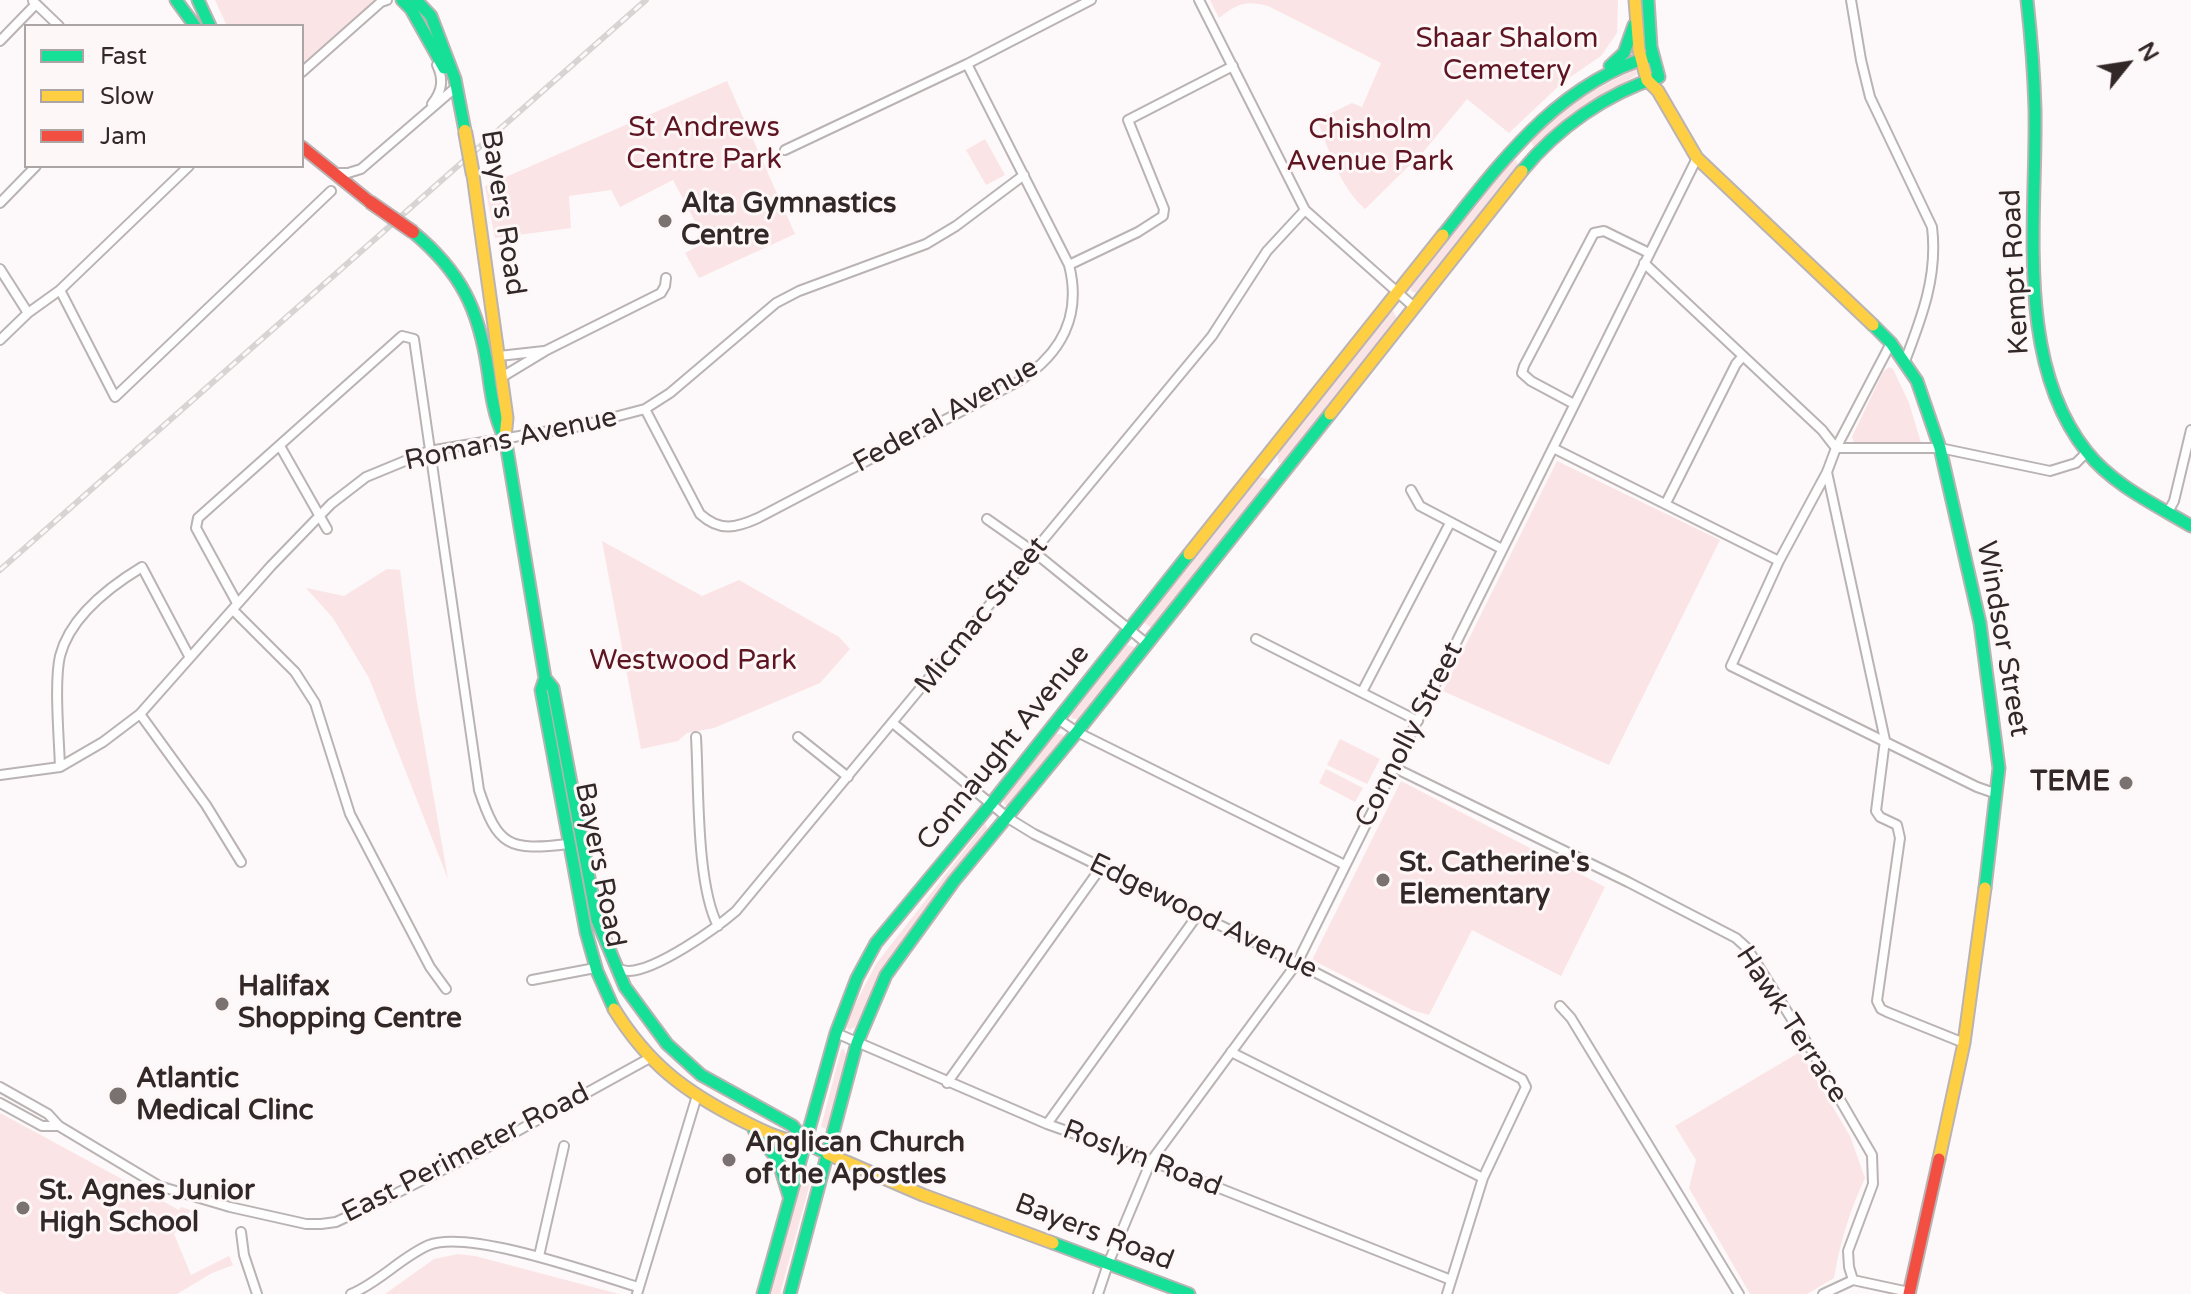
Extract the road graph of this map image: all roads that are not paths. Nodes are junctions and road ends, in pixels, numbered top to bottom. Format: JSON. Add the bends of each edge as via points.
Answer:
{"nodes":[{"id":1,"x":176,"y":0,"type":"edge"},
{"id":2,"x":198,"y":0,"type":"edge"},
{"id":3,"x":422,"y":0,"type":"edge"},
{"id":4,"x":1091,"y":0,"type":"edge"},
{"id":5,"x":1199,"y":0,"type":"edge"},
{"id":6,"x":1635,"y":0,"type":"edge"},
{"id":7,"x":1648,"y":0,"type":"edge"},
{"id":8,"x":1851,"y":0,"type":"edge"},
{"id":9,"x":2027,"y":0,"type":"edge"},
{"id":10,"x":34,"y":2,"type":"edge"},
{"id":11,"x":401,"y":2,"type":"edge"},
{"id":12,"x":431,"y":16,"type":"junction"},
{"id":13,"x":1635,"y":22,"type":"junction"},
{"id":14,"x":57,"y":24,"type":"edge"},
{"id":15,"x":194,"y":24,"type":"edge"},
{"id":16,"x":209,"y":24,"type":"edge"},
{"id":17,"x":0,"y":41,"type":"edge"},
{"id":18,"x":1647,"y":57,"type":"junction"},
{"id":19,"x":967,"y":64,"type":"junction"},
{"id":20,"x":1233,"y":66,"type":"junction"},
{"id":21,"x":304,"y":70,"type":"edge"},
{"id":22,"x":1599,"y":75,"type":"junction"},
{"id":23,"x":1655,"y":83,"type":"junction"},
{"id":24,"x":455,"y":88,"type":"junction"},
{"id":25,"x":421,"y":117,"type":"junction"},
{"id":26,"x":304,"y":149,"type":"edge"},
{"id":27,"x":785,"y":150,"type":"dead end"},
{"id":28,"x":1697,"y":158,"type":"junction"},
{"id":29,"x":34,"y":168,"type":"edge"},
{"id":30,"x":187,"y":168,"type":"edge"},
{"id":31,"x":333,"y":173,"type":"junction"},
{"id":32,"x":1024,"y":175,"type":"junction"},
{"id":33,"x":331,"y":191,"type":"dead end"},
{"id":34,"x":0,"y":203,"type":"edge"},
{"id":35,"x":1305,"y":210,"type":"junction"},
{"id":36,"x":1649,"y":253,"type":"junction"},
{"id":37,"x":1644,"y":263,"type":"junction"},
{"id":38,"x":1069,"y":265,"type":"junction"},
{"id":39,"x":0,"y":269,"type":"edge"},
{"id":40,"x":666,"y":278,"type":"dead end"},
{"id":41,"x":60,"y":290,"type":"junction"},
{"id":42,"x":1396,"y":292,"type":"junction"},
{"id":43,"x":1414,"y":307,"type":"junction"},
{"id":44,"x":28,"y":313,"type":"junction"},
{"id":45,"x":0,"y":340,"type":"edge"},
{"id":46,"x":1891,"y":343,"type":"junction"},
{"id":47,"x":545,"y":351,"type":"junction"},
{"id":48,"x":499,"y":356,"type":"junction"},
{"id":49,"x":1743,"y":356,"type":"junction"},
{"id":50,"x":1905,"y":361,"type":"junction"},
{"id":51,"x":502,"y":377,"type":"junction"},
{"id":52,"x":1574,"y":404,"type":"junction"},
{"id":53,"x":645,"y":409,"type":"junction"},
{"id":54,"x":2191,"y":430,"type":"edge"},
{"id":55,"x":505,"y":440,"type":"junction"},
{"id":56,"x":280,"y":446,"type":"junction"},
{"id":57,"x":1553,"y":448,"type":"junction"},
{"id":58,"x":1836,"y":448,"type":"junction"},
{"id":59,"x":1940,"y":448,"type":"junction"},
{"id":60,"x":429,"y":451,"type":"junction"},
{"id":61,"x":2087,"y":452,"type":"junction"},
{"id":62,"x":1262,"y":463,"type":"junction"},
{"id":63,"x":1827,"y":472,"type":"junction"},
{"id":64,"x":1280,"y":477,"type":"junction"},
{"id":65,"x":1411,"y":490,"type":"dead end"},
{"id":66,"x":1666,"y":503,"type":"junction"},
{"id":67,"x":2168,"y":512,"type":"junction"},
{"id":68,"x":319,"y":518,"type":"junction"},
{"id":69,"x":987,"y":519,"type":"dead end"},
{"id":70,"x":1450,"y":523,"type":"junction"},
{"id":71,"x":2191,"y":526,"type":"edge"},
{"id":72,"x":327,"y":529,"type":"dead end"},
{"id":73,"x":1502,"y":549,"type":"junction"},
{"id":74,"x":1034,"y":552,"type":"junction"},
{"id":75,"x":1779,"y":561,"type":"junction"},
{"id":76,"x":235,"y":607,"type":"junction"},
{"id":77,"x":1129,"y":631,"type":"junction"},
{"id":78,"x":1256,"y":639,"type":"dead end"},
{"id":79,"x":1146,"y":643,"type":"junction"},
{"id":80,"x":189,"y":656,"type":"junction"},
{"id":81,"x":545,"y":678,"type":"junction"},
{"id":82,"x":1362,"y":692,"type":"junction"},
{"id":83,"x":140,"y":714,"type":"junction"},
{"id":84,"x":1058,"y":719,"type":"junction"},
{"id":85,"x":1418,"y":721,"type":"junction"},
{"id":86,"x":894,"y":724,"type":"junction"},
{"id":87,"x":1077,"y":732,"type":"junction"},
{"id":88,"x":696,"y":737,"type":"dead end"},
{"id":89,"x":798,"y":737,"type":"dead end"},
{"id":90,"x":1885,"y":740,"type":"junction"},
{"id":91,"x":60,"y":767,"type":"junction"},
{"id":92,"x":1395,"y":768,"type":"junction"},
{"id":93,"x":0,"y":775,"type":"edge"},
{"id":94,"x":848,"y":777,"type":"junction"},
{"id":95,"x":1997,"y":794,"type":"junction"},
{"id":96,"x":991,"y":804,"type":"junction"},
{"id":97,"x":1008,"y":818,"type":"junction"},
{"id":98,"x":568,"y":844,"type":"junction"},
{"id":99,"x":241,"y":862,"type":"dead end"},
{"id":100,"x":1345,"y":865,"type":"junction"},
{"id":101,"x":1102,"y":866,"type":"junction"},
{"id":102,"x":1199,"y":913,"type":"junction"},
{"id":103,"x":718,"y":926,"type":"junction"},
{"id":104,"x":1297,"y":963,"type":"junction"},
{"id":105,"x":595,"y":968,"type":"junction"},
{"id":106,"x":616,"y":968,"type":"junction"},
{"id":107,"x":532,"y":980,"type":"dead end"},
{"id":108,"x":625,"y":987,"type":"junction"},
{"id":109,"x":446,"y":989,"type":"dead end"},
{"id":110,"x":1560,"y":1006,"type":"dead end"},
{"id":111,"x":624,"y":1028,"type":"junction"},
{"id":112,"x":836,"y":1033,"type":"junction"},
{"id":113,"x":857,"y":1043,"type":"junction"},
{"id":114,"x":1964,"y":1043,"type":"junction"},
{"id":115,"x":1231,"y":1052,"type":"junction"},
{"id":116,"x":678,"y":1056,"type":"junction"},
{"id":117,"x":648,"y":1059,"type":"junction"},
{"id":118,"x":947,"y":1083,"type":"junction"},
{"id":119,"x":0,"y":1087,"type":"edge"},
{"id":120,"x":696,"y":1099,"type":"junction"},
{"id":121,"x":0,"y":1103,"type":"edge"},
{"id":122,"x":742,"y":1121,"type":"junction"},
{"id":123,"x":1047,"y":1124,"type":"junction"},
{"id":124,"x":59,"y":1126,"type":"junction"},
{"id":125,"x":806,"y":1143,"type":"junction"},
{"id":126,"x":564,"y":1146,"type":"dead end"},
{"id":127,"x":828,"y":1154,"type":"junction"},
{"id":128,"x":1151,"y":1161,"type":"junction"},
{"id":129,"x":1483,"y":1178,"type":"junction"},
{"id":130,"x":789,"y":1204,"type":"junction"},
{"id":131,"x":241,"y":1232,"type":"dead end"},
{"id":132,"x":539,"y":1256,"type":"junction"},
{"id":133,"x":1108,"y":1264,"type":"junction"},
{"id":134,"x":1451,"y":1280,"type":"junction"},
{"id":135,"x":1853,"y":1280,"type":"junction"},
{"id":136,"x":638,"y":1291,"type":"edge"},
{"id":137,"x":1909,"y":1293,"type":"edge"},
{"id":138,"x":257,"y":1294,"type":"edge"},
{"id":139,"x":351,"y":1294,"type":"edge"},
{"id":140,"x":763,"y":1294,"type":"edge"},
{"id":141,"x":790,"y":1294,"type":"edge"},
{"id":142,"x":1098,"y":1294,"type":"edge"},
{"id":143,"x":1189,"y":1294,"type":"edge"},
{"id":144,"x":1447,"y":1294,"type":"edge"},
{"id":145,"x":1739,"y":1294,"type":"edge"},
{"id":146,"x":1823,"y":1294,"type":"edge"}],
"edges":[{"from":1,"to":15,"type":"main road"},
{"from":2,"to":16,"type":"main road"},
{"from":3,"to":12,"type":"main road","name":"Bayers Road"},
{"from":4,"to":19,"type":"street"},
{"from":5,"to":20,"type":"street"},
{"from":6,"to":13,"type":"main road","name":"Windsor Street"},
{"from":7,"to":18,"type":"main road","name":"Windsor Street"},
{"from":8,"to":50,"type":"street","via":[[1870,97],[1932,227],[1933,273]]},
{"from":9,"to":61,"type":"main road","name":"Kempt Road","via":[[2041,352],[2059,408]]},
{"from":10,"to":14,"type":"street"},
{"from":10,"to":17,"type":"street"},
{"from":11,"to":12,"type":"main road"},
{"from":11,"to":21,"type":"street","via":[[381,2]]},
{"from":11,"to":24,"type":"main road"},
{"from":11,"to":25,"type":"street","via":[[442,81]]},
{"from":12,"to":24,"type":"main road","name":"Bayers Road"},
{"from":13,"to":18,"type":"main road","name":"Windsor Street"},
{"from":13,"to":22,"type":"main road","via":[[1624,53]]},
{"from":18,"to":22,"type":"main road","name":"Connaught Avenue"},
{"from":18,"to":23,"type":"main road","name":"Windsor Street"},
{"from":19,"to":27,"type":"street"},
{"from":19,"to":32,"type":"street","name":"Federal Avenue"},
{"from":20,"to":35,"type":"street"},
{"from":20,"to":38,"type":"street","via":[[1128,120],[1163,216]]},
{"from":22,"to":42,"type":"main road","name":"Connaught Avenue","via":[[1516,144]]},
{"from":23,"to":28,"type":"main road","name":"Windsor Street"},
{"from":23,"to":43,"type":"main road","name":"Connaught Avenue","via":[[1596,104],[1531,160]]},
{"from":24,"to":25,"type":"street"},
{"from":24,"to":48,"type":"main road","name":"Bayers Road","bridge":true},
{"from":25,"to":31,"type":"street","via":[[361,169]]},
{"from":26,"to":31,"type":"main road","name":"Bayers Road"},
{"from":28,"to":36,"type":"street","name":"Connolly Street"},
{"from":28,"to":46,"type":"main road","name":"Windsor Street"},
{"from":29,"to":34,"type":"street"},
{"from":30,"to":41,"type":"street"},
{"from":31,"to":55,"type":"main road","name":"Bayers Road","bridge":true,"via":[[447,262],[473,302],[495,420]]},
{"from":32,"to":38,"type":"street","name":"Federal Avenue"},
{"from":32,"to":53,"type":"street","name":"Romans Avenue","via":[[926,244],[776,303]]},
{"from":33,"to":41,"type":"street","via":[[115,397]]},
{"from":35,"to":42,"type":"street"},
{"from":35,"to":74,"type":"street","name":"Micmac Street","via":[[1267,251],[1212,336]]},
{"from":36,"to":37,"type":"street","name":"Connolly Street"},
{"from":36,"to":52,"type":"street","via":[[1604,231],[1594,233],[1524,366],[1522,373],[1531,381]]},
{"from":37,"to":49,"type":"street"},
{"from":37,"to":52,"type":"street","name":"Connolly Street"},
{"from":38,"to":53,"type":"street","name":"Federal Avenue","via":[[1073,301],[1068,324],[1057,349],[1038,369],[739,526],[718,525],[700,514]]},
{"from":39,"to":44,"type":"street"},
{"from":40,"to":47,"type":"street","via":[[661,293]]},
{"from":41,"to":44,"type":"street"},
{"from":42,"to":43,"type":"street"},
{"from":42,"to":62,"type":"main road","name":"Connaught Avenue"},
{"from":43,"to":64,"type":"main road","name":"Connaught Avenue"},
{"from":44,"to":45,"type":"street"},
{"from":46,"to":50,"type":"main road","name":"Windsor Street"},
{"from":46,"to":58,"type":"street"},
{"from":47,"to":48,"type":"street"},
{"from":47,"to":51,"type":"street"},
{"from":48,"to":51,"type":"main road","name":"Bayers Road"},
{"from":49,"to":58,"type":"street"},
{"from":49,"to":66,"type":"street"},
{"from":50,"to":59,"type":"main road","name":"Windsor Street"},
{"from":51,"to":55,"type":"main road","name":"Bayers Road"},
{"from":52,"to":57,"type":"street","name":"Connolly Street"},
{"from":53,"to":55,"type":"street","name":"Romans Avenue"},
{"from":54,"to":67,"type":"street"},
{"from":55,"to":60,"type":"street","name":"Romans Avenue"},
{"from":55,"to":81,"type":"main road","name":"Bayers Road"},
{"from":56,"to":60,"type":"street","via":[[402,336],[414,339]]},
{"from":56,"to":68,"type":"street"},
{"from":56,"to":76,"type":"street","via":[[198,518],[196,528]]},
{"from":57,"to":66,"type":"street"},
{"from":57,"to":73,"type":"street","name":"Connolly Street"},
{"from":58,"to":59,"type":"street"},
{"from":58,"to":63,"type":"street"},
{"from":59,"to":61,"type":"street","via":[[2050,471],[2076,463]]},
{"from":59,"to":95,"type":"main road","name":"Windsor Street","via":[[1980,623],[1999,768]]},
{"from":60,"to":68,"type":"street","name":"Romans Avenue","via":[[366,477]]},
{"from":60,"to":98,"type":"street","via":[[479,790],[490,825],[513,845],[532,849]]},
{"from":61,"to":67,"type":"main road","name":"Kempt Road"},
{"from":62,"to":64,"type":"main road"},
{"from":62,"to":77,"type":"main road","name":"Connaught Avenue"},
{"from":63,"to":75,"type":"street"},
{"from":63,"to":90,"type":"street"},
{"from":64,"to":79,"type":"main road","name":"Connaught Avenue"},
{"from":65,"to":70,"type":"street","via":[[1420,506]]},
{"from":66,"to":75,"type":"street"},
{"from":67,"to":71,"type":"main road","name":"Kempt Road"},
{"from":68,"to":72,"type":"street"},
{"from":68,"to":76,"type":"street","name":"Romans Avenue"},
{"from":69,"to":74,"type":"street"},
{"from":70,"to":73,"type":"street"},
{"from":70,"to":82,"type":"street"},
{"from":73,"to":85,"type":"street","name":"Connolly Street"},
{"from":74,"to":77,"type":"street"},
{"from":74,"to":86,"type":"street","name":"Micmac Street"},
{"from":75,"to":90,"type":"street","via":[[1731,666]]},
{"from":76,"to":80,"type":"street","name":"Romans Avenue"},
{"from":76,"to":109,"type":"street","via":[[295,672],[315,703],[350,814]]},
{"from":77,"to":79,"type":"street"},
{"from":77,"to":84,"type":"main road","name":"Connaught Avenue"},
{"from":78,"to":82,"type":"street"},
{"from":79,"to":87,"type":"main road","name":"Connaught Avenue"},
{"from":80,"to":83,"type":"street","name":"Romans Avenue"},
{"from":80,"to":91,"type":"street","via":[[142,567],[115,585],[72,627],[60,656]]},
{"from":81,"to":98,"type":"main road","name":"Bayers Road","via":[[541,690]]},
{"from":81,"to":106,"type":"main road","name":"Bayers Road","via":[[553,688],[597,920]]},
{"from":82,"to":85,"type":"street"},
{"from":83,"to":91,"type":"street","name":"Romans Avenue"},
{"from":83,"to":99,"type":"street"},
{"from":84,"to":87,"type":"street"},
{"from":84,"to":96,"type":"main road","name":"Connaught Avenue"},
{"from":85,"to":92,"type":"street","name":"Connolly Street"},
{"from":86,"to":94,"type":"street","name":"Micmac Street"},
{"from":86,"to":96,"type":"street","name":"Edgewood Avenue"},
{"from":87,"to":97,"type":"main road","name":"Connaught Avenue"},
{"from":87,"to":100,"type":"street"},
{"from":88,"to":103,"type":"street","via":[[702,859]]},
{"from":89,"to":94,"type":"street"},
{"from":90,"to":95,"type":"street"},
{"from":90,"to":114,"type":"street","via":[[1876,811],[1897,825],[1900,838],[1877,1001],[1881,1009]]},
{"from":91,"to":93,"type":"street","name":"Romans Avenue"},
{"from":92,"to":100,"type":"street","name":"Connolly Street"},
{"from":92,"to":135,"type":"street","name":"Hawk Terrace","via":[[1628,882],[1747,948],[1872,1155],[1873,1184],[1848,1251]]},
{"from":94,"to":103,"type":"street","name":"Micmac Street","via":[[772,871]]},
{"from":95,"to":114,"type":"main road","name":"Windsor Street"},
{"from":96,"to":97,"type":"street","name":"Edgewood Avenue"},
{"from":96,"to":112,"type":"main road","name":"Connaught Avenue","via":[[876,943]]},
{"from":97,"to":101,"type":"street","name":"Edgewood Avenue"},
{"from":97,"to":113,"type":"main road","name":"Connaught Avenue","via":[[892,966]]},
{"from":98,"to":105,"type":"main road","name":"Bayers Road"},
{"from":100,"to":104,"type":"street","name":"Connolly Street"},
{"from":101,"to":102,"type":"street","name":"Edgewood Avenue"},
{"from":101,"to":118,"type":"street"},
{"from":102,"to":104,"type":"street","name":"Edgewood Avenue"},
{"from":102,"to":123,"type":"street"},
{"from":103,"to":106,"type":"street","name":"Micmac Street","via":[[643,966],[630,971]]},
{"from":104,"to":115,"type":"street","name":"Connolly Street"},
{"from":104,"to":129,"type":"street","name":"Edgewood Avenue","via":[[1522,1079],[1526,1087]]},
{"from":105,"to":107,"type":"street"},
{"from":105,"to":111,"type":"main road","name":"Bayers Road"},
{"from":106,"to":108,"type":"main road","name":"Bayers Road"},
{"from":108,"to":111,"type":"main road","via":[[631,1016]]},
{"from":108,"to":116,"type":"main road","name":"Bayers Road"},
{"from":110,"to":145,"type":"street"},
{"from":111,"to":117,"type":"main road","name":"Bayers Road"},
{"from":112,"to":113,"type":"street","name":"Roslyn Road"},
{"from":112,"to":125,"type":"main road","name":"Connaught Avenue"},
{"from":113,"to":118,"type":"street","name":"Roslyn Road"},
{"from":113,"to":127,"type":"main road","name":"Connaught Avenue"},
{"from":114,"to":137,"type":"main road","name":"Windsor Street"},
{"from":115,"to":128,"type":"street","name":"Connolly Street"},
{"from":115,"to":129,"type":"street"},
{"from":116,"to":117,"type":"main road"},
{"from":116,"to":125,"type":"main road","name":"Bayers Road","via":[[720,1087],[793,1126]]},
{"from":117,"to":120,"type":"main road","name":"Bayers Road"},
{"from":117,"to":124,"type":"street","name":"East Perimeter Road","via":[[440,1172],[336,1222],[321,1224],[230,1207],[159,1186]]},
{"from":118,"to":123,"type":"street","name":"Roslyn Road"},
{"from":119,"to":124,"type":"street","name":"East Perimeter Road"},
{"from":120,"to":122,"type":"main road","name":"Bayers Road"},
{"from":120,"to":136,"type":"street"},
{"from":121,"to":124,"type":"street","name":"East Perimeter Road","via":[[42,1126]]},
{"from":122,"to":125,"type":"main road","name":"Bayers Road","via":[[789,1143]]},
{"from":122,"to":130,"type":"main road","via":[[782,1163]]},
{"from":123,"to":128,"type":"street","name":"Roslyn Road"},
{"from":125,"to":127,"type":"main road","name":"Bayers Road"},
{"from":125,"to":130,"type":"main road","name":"Connaught Avenue"},
{"from":126,"to":132,"type":"street"},
{"from":127,"to":133,"type":"main road","name":"Bayers Road"},
{"from":127,"to":141,"type":"main road","name":"Connaught Avenue"},
{"from":128,"to":133,"type":"street","name":"Connolly Street"},
{"from":128,"to":134,"type":"street","name":"Roslyn Road"},
{"from":129,"to":134,"type":"street"},
{"from":130,"to":140,"type":"main road","name":"Connaught Avenue"},
{"from":131,"to":138,"type":"street"},
{"from":132,"to":136,"type":"street"},
{"from":132,"to":139,"type":"street","via":[[441,1242]]},
{"from":133,"to":142,"type":"street","name":"Connolly Street"},
{"from":133,"to":143,"type":"main road","name":"Bayers Road"},
{"from":134,"to":144,"type":"street"},
{"from":135,"to":137,"type":"street"},
{"from":135,"to":146,"type":"street"}]}
